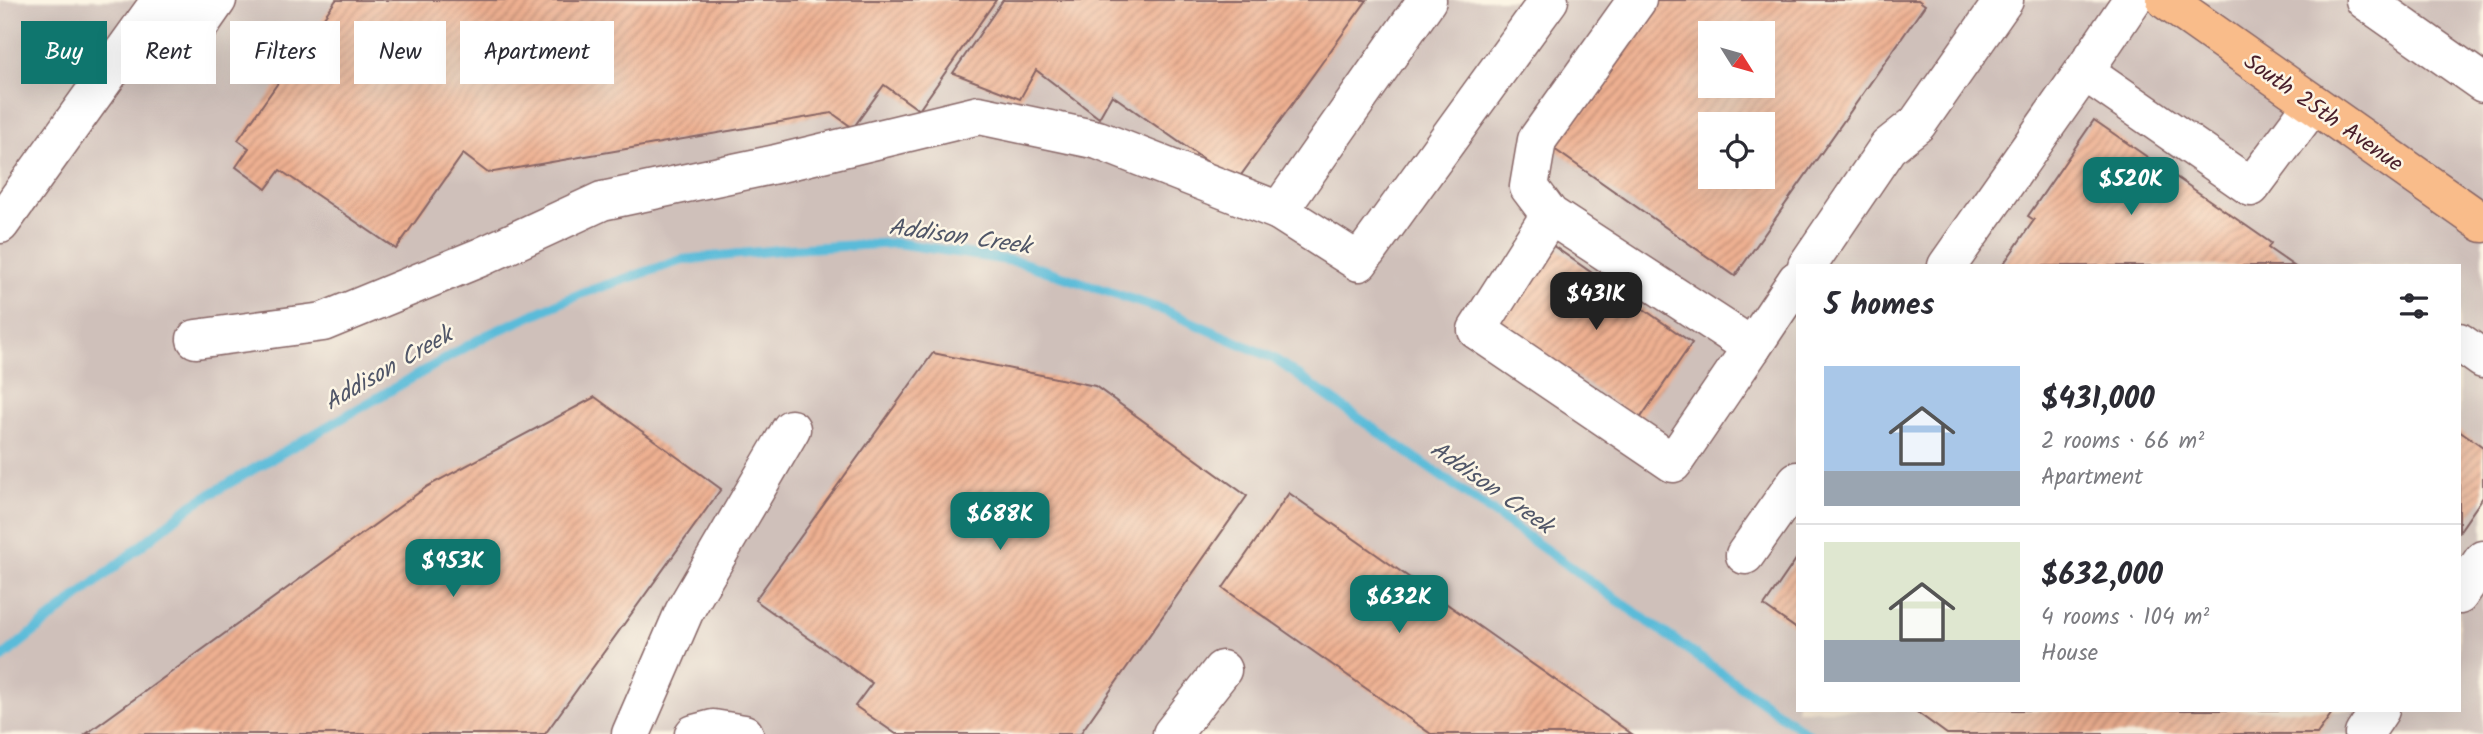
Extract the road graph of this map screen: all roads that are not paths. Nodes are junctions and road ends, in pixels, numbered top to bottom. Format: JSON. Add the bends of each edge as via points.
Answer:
{"nodes":[{"id":1,"x":161,"y":0,"type":"edge"},
{"id":2,"x":169,"y":0,"type":"edge"},
{"id":3,"x":217,"y":0,"type":"edge"},
{"id":4,"x":1427,"y":0,"type":"edge"},
{"id":5,"x":1549,"y":0,"type":"edge"},
{"id":6,"x":1637,"y":0,"type":"edge"},
{"id":7,"x":2004,"y":0,"type":"edge"},
{"id":8,"x":2132,"y":0,"type":"edge"},
{"id":9,"x":2166,"y":0,"type":"edge"},
{"id":10,"x":2365,"y":0,"type":"edge"},
{"id":11,"x":2084,"y":71,"type":"junction"},
{"id":12,"x":2483,"y":83,"type":"edge"},
{"id":13,"x":2313,"y":104,"type":"junction"},
{"id":14,"x":1279,"y":211,"type":"junction"},
{"id":15,"x":1550,"y":215,"type":"junction"},
{"id":16,"x":2483,"y":223,"type":"edge"},
{"id":17,"x":0,"y":224,"type":"edge"},
{"id":18,"x":1808,"y":264,"type":"edge"},
{"id":19,"x":1948,"y":264,"type":"edge"},
{"id":20,"x":1796,"y":281,"type":"edge"},
{"id":21,"x":196,"y":339,"type":"dead end"},
{"id":22,"x":2461,"y":343,"type":"edge"},
{"id":23,"x":1752,"y":347,"type":"junction"},
{"id":24,"x":2483,"y":359,"type":"edge"},
{"id":25,"x":791,"y":429,"type":"dead end"},
{"id":26,"x":1796,"y":482,"type":"edge"},
{"id":27,"x":1745,"y":555,"type":"dead end"},
{"id":28,"x":2483,"y":560,"type":"edge"},
{"id":29,"x":2461,"y":593,"type":"edge"},
{"id":30,"x":1222,"y":670,"type":"dead end"},
{"id":31,"x":2380,"y":712,"type":"edge"},
{"id":32,"x":631,"y":734,"type":"edge"},
{"id":33,"x":1172,"y":734,"type":"edge"},
{"id":34,"x":2364,"y":734,"type":"edge"}],
"edges":[{"from":1,"to":17,"type":"lane"},
{"from":2,"to":3,"type":"lane","via":[[201,23]]},
{"from":4,"to":14,"type":"lane"},
{"from":5,"to":14,"type":"lane","via":[[1359,262]]},
{"from":6,"to":15,"type":"lane","via":[[1537,139],[1530,187]]},
{"from":7,"to":18,"type":"lane","via":[[1917,124],[1888,147]]},
{"from":8,"to":11,"type":"lane"},
{"from":9,"to":13,"type":"main road","name":"South 25th Avenue"},
{"from":10,"to":12,"type":"lane"},
{"from":11,"to":13,"type":"lane","via":[[2251,187]]},
{"from":11,"to":19,"type":"lane"},
{"from":13,"to":16,"type":"main road","name":"South 25th Avenue"},
{"from":14,"to":21,"type":"lane","via":[[1098,140],[979,115],[602,201],[324,322]]},
{"from":15,"to":23,"type":"lane"},
{"from":15,"to":23,"type":"lane","via":[[1477,330],[1674,463]]},
{"from":20,"to":23,"type":"lane"},
{"from":22,"to":24,"type":"lane"},
{"from":25,"to":32,"type":"lane","via":[[684,612]]},
{"from":26,"to":27,"type":"lane"},
{"from":28,"to":29,"type":"lane"},
{"from":30,"to":33,"type":"lane"},
{"from":31,"to":34,"type":"lane"}]}
